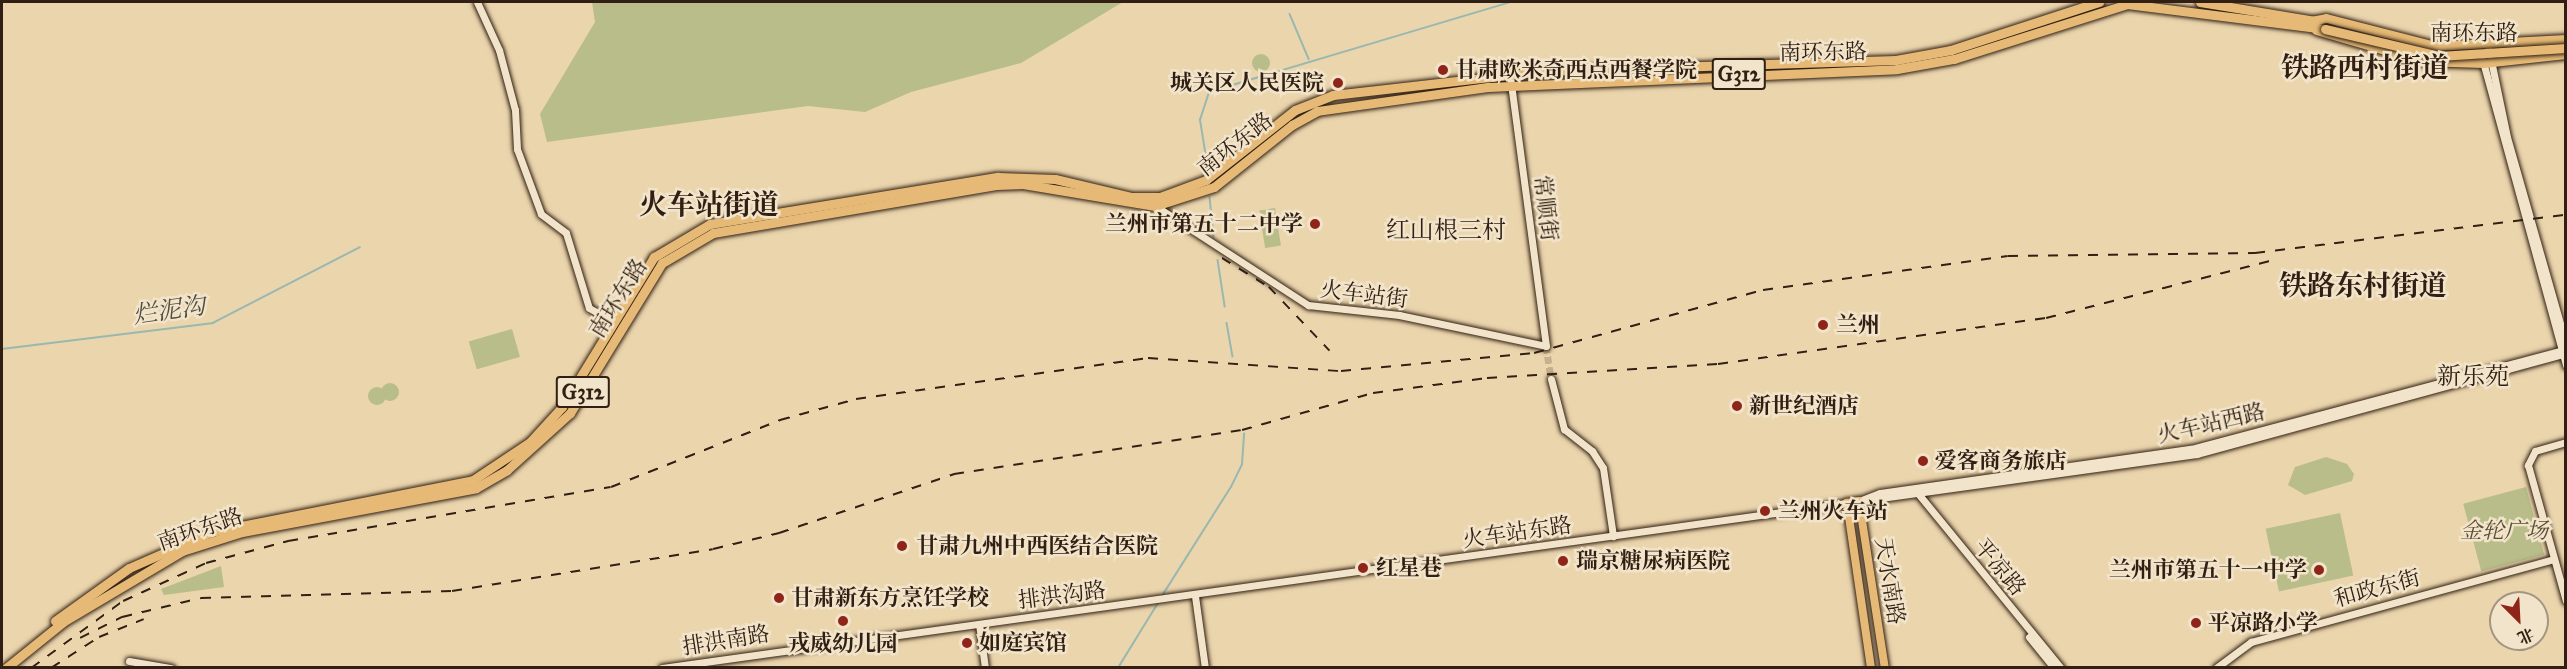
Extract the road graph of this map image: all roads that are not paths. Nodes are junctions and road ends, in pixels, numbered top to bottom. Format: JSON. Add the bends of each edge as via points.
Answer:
{"nodes":[{"id":1,"x":477,"y":2,"type":"edge"},
{"id":2,"x":2099,"y":2,"type":"edge"},
{"id":3,"x":2200,"y":2,"type":"edge"},
{"id":4,"x":2310,"y":24,"type":"junction"},
{"id":5,"x":2327,"y":26,"type":"junction"},
{"id":6,"x":2565,"y":41,"type":"edge"},
{"id":7,"x":2484,"y":47,"type":"junction"},
{"id":8,"x":2565,"y":48,"type":"edge"},
{"id":9,"x":2565,"y":54,"type":"edge"},
{"id":10,"x":1941,"y":58,"type":"junction"},
{"id":11,"x":2487,"y":63,"type":"junction"},
{"id":12,"x":1510,"y":75,"type":"junction"},
{"id":13,"x":1512,"y":85,"type":"junction"},
{"id":14,"x":1147,"y":198,"type":"junction"},
{"id":15,"x":1155,"y":206,"type":"junction"},
{"id":16,"x":614,"y":322,"type":"junction"},
{"id":17,"x":1546,"y":346,"type":"joint"},
{"id":18,"x":2564,"y":350,"type":"edge"},
{"id":19,"x":2565,"y":366,"type":"edge"},
{"id":20,"x":1551,"y":379,"type":"tunnel mouth"},
{"id":21,"x":2565,"y":442,"type":"edge"},
{"id":22,"x":1912,"y":492,"type":"junction"},
{"id":23,"x":1859,"y":501,"type":"junction"},
{"id":24,"x":1847,"y":503,"type":"junction"},
{"id":25,"x":1612,"y":536,"type":"junction"},
{"id":26,"x":1866,"y":545,"type":"junction"},
{"id":27,"x":1854,"y":547,"type":"junction"},
{"id":28,"x":2554,"y":559,"type":"junction"},
{"id":29,"x":1196,"y":596,"type":"junction"},
{"id":30,"x":1155,"y":601,"type":"joint"},
{"id":31,"x":2565,"y":601,"type":"edge"},
{"id":32,"x":980,"y":624,"type":"junction"},
{"id":33,"x":795,"y":647,"type":"joint"},
{"id":34,"x":129,"y":661,"type":"dead end"},
{"id":35,"x":2,"y":663,"type":"edge"},
{"id":36,"x":6,"y":668,"type":"edge"},
{"id":37,"x":171,"y":668,"type":"edge"},
{"id":38,"x":662,"y":668,"type":"edge"},
{"id":39,"x":985,"y":668,"type":"edge"},
{"id":40,"x":1205,"y":668,"type":"edge"},
{"id":41,"x":1871,"y":668,"type":"edge"},
{"id":42,"x":1885,"y":668,"type":"edge"},
{"id":43,"x":2054,"y":668,"type":"edge"},
{"id":44,"x":2061,"y":668,"type":"edge"},
{"id":45,"x":2216,"y":668,"type":"edge"}],
"edges":[{"from":1,"to":16,"type":"main road","via":[[499,50],[515,110],[517,149],[541,214],[566,233],[589,308]]},
{"from":2,"to":10,"type":"highway","name":"南环东路","number":"G312"},
{"from":3,"to":4,"type":"highway","name":"南环东路","number":"G312"},
{"from":4,"to":5,"type":"highway","name":"南环东路","number":"G312"},
{"from":4,"to":7,"type":"highway","via":[[2326,18],[2435,46]]},
{"from":4,"to":10,"type":"highway","name":"南环东路","number":"G312","via":[[2127,4]]},
{"from":4,"to":11,"type":"highway","via":[[2402,57]]},
{"from":5,"to":6,"type":"highway","name":"南环东路","number":"G312","via":[[2439,51]]},
{"from":5,"to":8,"type":"highway","name":"南环东路","number":"G312","bridge":true,"via":[[2439,56]]},
{"from":6,"to":7,"type":"highway"},
{"from":7,"to":11,"type":"main road"},
{"from":9,"to":11,"type":"highway"},
{"from":10,"to":12,"type":"highway","name":"南环东路","number":"G312"},
{"from":10,"to":13,"type":"highway","name":"南环东路","number":"G312","via":[[1897,69]]},
{"from":11,"to":18,"type":"main road"},
{"from":12,"to":13,"type":"main road","name":"常顺街"},
{"from":12,"to":14,"type":"highway","name":"南环东路","number":"G312","via":[[1315,100],[1196,186]]},
{"from":13,"to":15,"type":"highway","name":"南环东路","number":"G312","via":[[1310,114],[1214,187]]},
{"from":13,"to":17,"type":"main road","name":"常顺街"},
{"from":14,"to":15,"type":"main road","name":"火车站街"},
{"from":14,"to":16,"type":"highway","name":"南环东路","number":"G312","via":[[1055,179],[998,177],[717,222],[663,248]]},
{"from":15,"to":17,"type":"main road","name":"火车站街","via":[[1308,305],[1399,315]]},
{"from":15,"to":36,"type":"highway","name":"南环东路","number":"G312","via":[[1023,184],[996,185],[703,237],[662,263],[570,413],[507,470],[465,491],[242,532],[182,551],[63,622]]},
{"from":16,"to":35,"type":"highway","name":"南环东路","number":"G312","via":[[562,407],[530,442],[473,480],[199,536],[129,568]]},
{"from":18,"to":19,"type":"main road"},
{"from":18,"to":22,"type":"main road","name":"火车站西路","via":[[2197,454]]},
{"from":20,"to":25,"type":"main road","via":[[1564,429],[1592,451],[1603,468]]},
{"from":21,"to":28,"type":"main road","via":[[2535,452],[2528,461]]},
{"from":22,"to":23,"type":"main road","name":"火车站西路"},
{"from":22,"to":43,"type":"main road","name":"平凉路"},
{"from":22,"to":44,"type":"main road","name":"平凉路"},
{"from":23,"to":24,"type":"main road","name":"火车站西路"},
{"from":23,"to":26,"type":"main road","name":"天水南路"},
{"from":24,"to":25,"type":"main road","name":"火车站东路"},
{"from":24,"to":27,"type":"main road","name":"天水南路"},
{"from":25,"to":29,"type":"main road","name":"火车站东路"},
{"from":26,"to":27,"type":"main road"},
{"from":26,"to":42,"type":"main road","name":"天水南路"},
{"from":27,"to":41,"type":"main road","name":"天水南路"},
{"from":28,"to":31,"type":"main road"},
{"from":28,"to":45,"type":"main road","name":"和政东街","via":[[2251,642]]},
{"from":29,"to":30,"type":"main road","name":"火车站东路"},
{"from":29,"to":40,"type":"main road"},
{"from":30,"to":32,"type":"main road","name":"排洪沟路"},
{"from":32,"to":33,"type":"main road","name":"排洪沟路"},
{"from":32,"to":39,"type":"main road"},
{"from":33,"to":38,"type":"main road","name":"排洪南路"},
{"from":34,"to":37,"type":"main road"}]}
